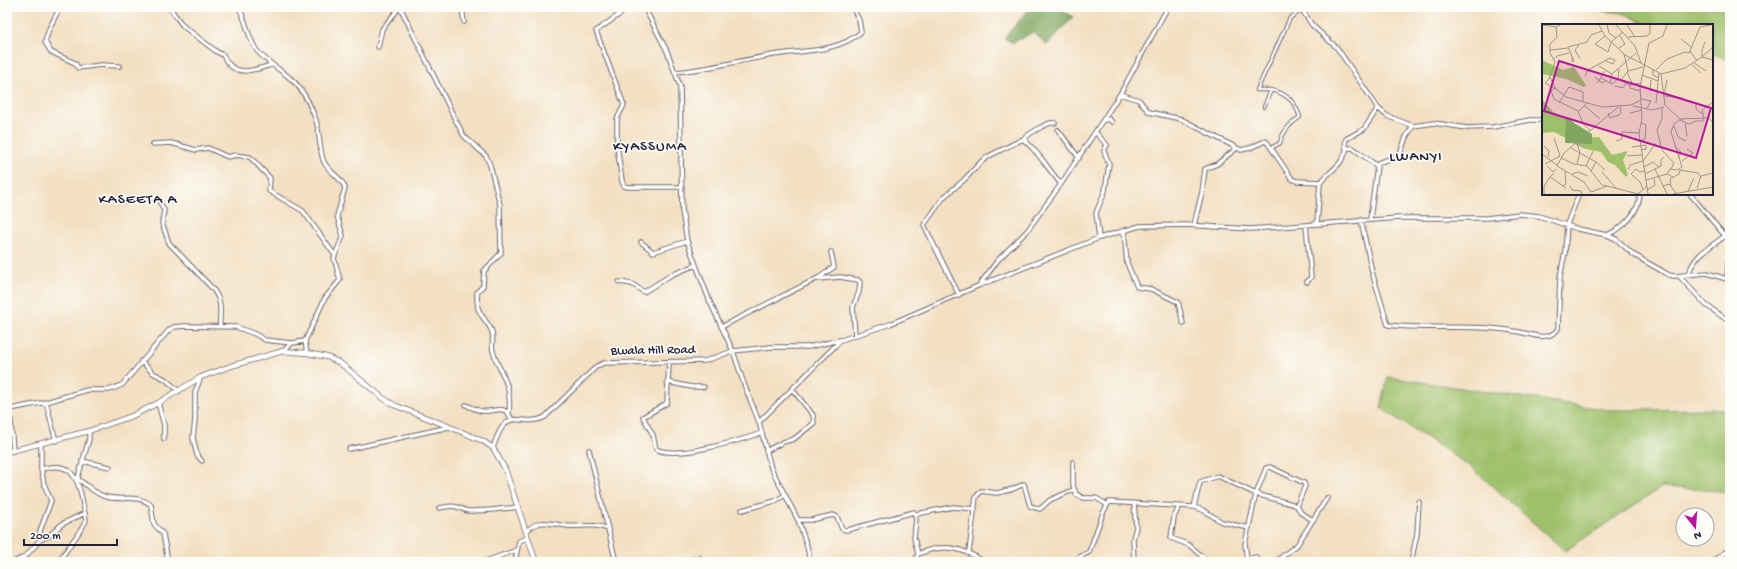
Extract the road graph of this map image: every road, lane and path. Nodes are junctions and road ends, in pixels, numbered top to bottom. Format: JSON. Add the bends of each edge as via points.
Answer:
{"nodes":[{"id":1,"x":60,"y":7,"type":"edge"},
{"id":2,"x":170,"y":7,"type":"edge"},
{"id":3,"x":238,"y":7,"type":"edge"},
{"id":4,"x":400,"y":7,"type":"edge"},
{"id":5,"x":462,"y":7,"type":"edge"},
{"id":6,"x":630,"y":7,"type":"edge"},
{"id":7,"x":644,"y":7,"type":"edge"},
{"id":8,"x":852,"y":7,"type":"edge"},
{"id":9,"x":1168,"y":7,"type":"edge"},
{"id":10,"x":1301,"y":8,"type":"edge"},
{"id":11,"x":464,"y":22,"type":"dead end"},
{"id":12,"x":378,"y":47,"type":"dead end"},
{"id":13,"x":271,"y":65,"type":"junction"},
{"id":14,"x":119,"y":66,"type":"dead end"},
{"id":15,"x":676,"y":72,"type":"junction"},
{"id":16,"x":1271,"y":90,"type":"junction"},
{"id":17,"x":1120,"y":94,"type":"junction"},
{"id":18,"x":1264,"y":108,"type":"dead end"},
{"id":19,"x":1378,"y":108,"type":"junction"},
{"id":20,"x":1542,"y":120,"type":"edge"},
{"id":21,"x":1104,"y":121,"type":"junction"},
{"id":22,"x":1112,"y":122,"type":"dead end"},
{"id":23,"x":1055,"y":123,"type":"dead end"},
{"id":24,"x":1413,"y":126,"type":"junction"},
{"id":25,"x":1058,"y":130,"type":"dead end"},
{"id":26,"x":1096,"y":133,"type":"junction"},
{"id":27,"x":1026,"y":142,"type":"junction"},
{"id":28,"x":154,"y":144,"type":"dead end"},
{"id":29,"x":1237,"y":148,"type":"junction"},
{"id":30,"x":1271,"y":148,"type":"junction"},
{"id":31,"x":1346,"y":148,"type":"junction"},
{"id":32,"x":1079,"y":158,"type":"junction"},
{"id":33,"x":1377,"y":166,"type":"junction"},
{"id":34,"x":1321,"y":182,"type":"junction"},
{"id":35,"x":1061,"y":184,"type":"junction"},
{"id":36,"x":682,"y":187,"type":"junction"},
{"id":37,"x":1579,"y":195,"type":"edge"},
{"id":38,"x":1640,"y":195,"type":"edge"},
{"id":39,"x":1691,"y":195,"type":"edge"},
{"id":40,"x":161,"y":204,"type":"dead end"},
{"id":41,"x":1370,"y":219,"type":"junction"},
{"id":42,"x":1361,"y":220,"type":"junction"},
{"id":43,"x":1317,"y":224,"type":"junction"},
{"id":44,"x":1567,"y":224,"type":"junction"},
{"id":45,"x":1194,"y":225,"type":"junction"},
{"id":46,"x":1306,"y":225,"type":"junction"},
{"id":47,"x":1124,"y":230,"type":"junction"},
{"id":48,"x":1618,"y":230,"type":"junction"},
{"id":49,"x":1608,"y":235,"type":"junction"},
{"id":50,"x":1099,"y":238,"type":"junction"},
{"id":51,"x":1616,"y":239,"type":"junction"},
{"id":52,"x":687,"y":241,"type":"junction"},
{"id":53,"x":641,"y":242,"type":"dead end"},
{"id":54,"x":830,"y":252,"type":"dead end"},
{"id":55,"x":334,"y":254,"type":"junction"},
{"id":56,"x":1728,"y":262,"type":"dead end"},
{"id":57,"x":696,"y":264,"type":"junction"},
{"id":58,"x":1688,"y":274,"type":"junction"},
{"id":59,"x":1679,"y":276,"type":"junction"},
{"id":60,"x":1729,"y":279,"type":"edge"},
{"id":61,"x":816,"y":280,"type":"junction"},
{"id":62,"x":619,"y":282,"type":"dead end"},
{"id":63,"x":1307,"y":282,"type":"dead end"},
{"id":64,"x":980,"y":284,"type":"junction"},
{"id":65,"x":959,"y":295,"type":"junction"},
{"id":66,"x":1730,"y":322,"type":"edge"},
{"id":67,"x":1183,"y":323,"type":"dead end"},
{"id":68,"x":220,"y":327,"type":"junction"},
{"id":69,"x":721,"y":327,"type":"junction"},
{"id":70,"x":855,"y":335,"type":"junction"},
{"id":71,"x":841,"y":340,"type":"junction"},
{"id":72,"x":305,"y":341,"type":"junction"},
{"id":73,"x":292,"y":343,"type":"junction"},
{"id":74,"x":283,"y":351,"type":"junction"},
{"id":75,"x":733,"y":351,"type":"junction"},
{"id":76,"x":307,"y":353,"type":"junction"},
{"id":77,"x":141,"y":361,"type":"junction"},
{"id":78,"x":670,"y":362,"type":"junction"},
{"id":79,"x":201,"y":377,"type":"junction"},
{"id":80,"x":667,"y":382,"type":"junction"},
{"id":81,"x":704,"y":387,"type":"dead end"},
{"id":82,"x":792,"y":389,"type":"junction"},
{"id":83,"x":179,"y":391,"type":"junction"},
{"id":84,"x":46,"y":402,"type":"junction"},
{"id":85,"x":158,"y":403,"type":"junction"},
{"id":86,"x":466,"y":405,"type":"dead end"},
{"id":87,"x":509,"y":413,"type":"junction"},
{"id":88,"x":512,"y":420,"type":"junction"},
{"id":89,"x":759,"y":422,"type":"junction"},
{"id":90,"x":450,"y":427,"type":"junction"},
{"id":91,"x":88,"y":431,"type":"junction"},
{"id":92,"x":762,"y":433,"type":"junction"},
{"id":93,"x":164,"y":439,"type":"dead end"},
{"id":94,"x":56,"y":441,"type":"junction"},
{"id":95,"x":41,"y":444,"type":"junction"},
{"id":96,"x":493,"y":448,"type":"junction"},
{"id":97,"x":348,"y":449,"type":"dead end"},
{"id":98,"x":589,"y":450,"type":"dead end"},
{"id":99,"x":12,"y":451,"type":"junction"},
{"id":100,"x":766,"y":451,"type":"junction"},
{"id":101,"x":7,"y":452,"type":"edge"},
{"id":102,"x":82,"y":460,"type":"junction"},
{"id":103,"x":202,"y":461,"type":"dead end"},
{"id":104,"x":1073,"y":462,"type":"dead end"},
{"id":105,"x":110,"y":467,"type":"dead end"},
{"id":106,"x":41,"y":469,"type":"junction"},
{"id":107,"x":76,"y":479,"type":"junction"},
{"id":108,"x":1073,"y":490,"type":"junction"},
{"id":109,"x":1256,"y":494,"type":"junction"},
{"id":110,"x":785,"y":495,"type":"junction"},
{"id":111,"x":1327,"y":498,"type":"dead end"},
{"id":112,"x":1419,"y":502,"type":"dead end"},
{"id":113,"x":1134,"y":503,"type":"junction"},
{"id":114,"x":1106,"y":504,"type":"junction"},
{"id":115,"x":1297,"y":506,"type":"junction"},
{"id":116,"x":519,"y":507,"type":"junction"},
{"id":117,"x":1178,"y":507,"type":"junction"},
{"id":118,"x":1194,"y":507,"type":"junction"},
{"id":119,"x":439,"y":508,"type":"dead end"},
{"id":120,"x":975,"y":509,"type":"junction"},
{"id":121,"x":742,"y":510,"type":"dead end"},
{"id":122,"x":84,"y":513,"type":"junction"},
{"id":123,"x":916,"y":514,"type":"junction"},
{"id":124,"x":798,"y":520,"type":"junction"},
{"id":125,"x":1313,"y":520,"type":"junction"},
{"id":126,"x":1249,"y":528,"type":"junction"},
{"id":127,"x":608,"y":529,"type":"junction"},
{"id":128,"x":526,"y":532,"type":"junction"},
{"id":129,"x":528,"y":538,"type":"junction"},
{"id":130,"x":40,"y":540,"type":"junction"},
{"id":131,"x":1730,"y":549,"type":"edge"},
{"id":132,"x":517,"y":550,"type":"junction"},
{"id":133,"x":969,"y":552,"type":"junction"},
{"id":134,"x":918,"y":554,"type":"junction"},
{"id":135,"x":168,"y":561,"type":"dead end"},
{"id":136,"x":1246,"y":561,"type":"edge"},
{"id":137,"x":14,"y":562,"type":"edge"},
{"id":138,"x":58,"y":562,"type":"edge"},
{"id":139,"x":483,"y":562,"type":"edge"},
{"id":140,"x":515,"y":562,"type":"edge"},
{"id":141,"x":536,"y":562,"type":"edge"},
{"id":142,"x":616,"y":562,"type":"edge"},
{"id":143,"x":686,"y":562,"type":"edge"},
{"id":144,"x":703,"y":562,"type":"edge"},
{"id":145,"x":810,"y":562,"type":"edge"},
{"id":146,"x":915,"y":562,"type":"edge"},
{"id":147,"x":985,"y":562,"type":"edge"},
{"id":148,"x":1074,"y":562,"type":"edge"},
{"id":149,"x":1134,"y":562,"type":"edge"},
{"id":150,"x":1215,"y":562,"type":"edge"},
{"id":151,"x":1259,"y":562,"type":"edge"},
{"id":152,"x":1275,"y":562,"type":"edge"},
{"id":153,"x":1411,"y":562,"type":"edge"},
{"id":154,"x":1711,"y":562,"type":"edge"}],
"edges":[{"from":1,"to":14,"type":"street","via":[[45,42],[51,52],[75,63],[78,68]]},
{"from":2,"to":13,"type":"street","via":[[183,26],[224,55],[233,69],[244,71]]},
{"from":3,"to":13,"type":"street","via":[[254,46]]},
{"from":4,"to":12,"type":"street","via":[[382,29]]},
{"from":4,"to":87,"type":"street","via":[[464,136],[486,156],[490,165],[500,205],[501,253],[484,271],[483,286],[477,292],[478,308],[493,333],[493,352],[506,378],[510,398]]},
{"from":5,"to":11,"type":"street"},
{"from":6,"to":36,"type":"street","via":[[596,31],[624,105],[618,119],[617,146],[622,181],[624,186],[628,187]]},
{"from":7,"to":15,"type":"street"},
{"from":8,"to":15,"type":"street","via":[[859,20],[861,32],[843,43]]},
{"from":9,"to":17,"type":"street"},
{"from":10,"to":16,"type":"street","via":[[1290,18],[1257,90]]},
{"from":10,"to":19,"type":"street","via":[[1312,25],[1337,48]]},
{"from":13,"to":55,"type":"street","via":[[292,79],[305,97],[319,128],[323,161],[345,186],[337,216],[343,236]]},
{"from":15,"to":36,"type":"street","via":[[680,86]]},
{"from":16,"to":18,"type":"street"},
{"from":16,"to":30,"type":"street","via":[[1290,97],[1298,108],[1300,117],[1292,122],[1282,135],[1280,143]]},
{"from":17,"to":21,"type":"street"},
{"from":17,"to":29,"type":"street","via":[[1139,100],[1149,112],[1181,119]]},
{"from":19,"to":24,"type":"street","via":[[1387,116]]},
{"from":19,"to":31,"type":"street","via":[[1364,129],[1346,139]]},
{"from":20,"to":24,"type":"street","via":[[1493,127],[1467,128],[1434,123]]},
{"from":21,"to":22,"type":"street","via":[[1109,119]]},
{"from":21,"to":26,"type":"street"},
{"from":23,"to":27,"type":"street","via":[[1029,135],[1025,138]]},
{"from":24,"to":33,"type":"street","via":[[1400,154],[1380,162]]},
{"from":25,"to":32,"type":"street"},
{"from":26,"to":32,"type":"street"},
{"from":26,"to":50,"type":"street","via":[[1107,145],[1104,151],[1109,164],[1105,191],[1096,213]]},
{"from":27,"to":35,"type":"street","via":[[1031,144]]},
{"from":27,"to":65,"type":"street","via":[[1021,140],[985,158],[944,197],[924,222]]},
{"from":28,"to":55,"type":"street","via":[[171,143],[196,150],[208,148],[228,157],[250,157],[270,178],[269,191],[303,211]]},
{"from":29,"to":30,"type":"street","via":[[1250,148],[1265,141]]},
{"from":29,"to":45,"type":"street","via":[[1217,164],[1205,169]]},
{"from":30,"to":34,"type":"street","via":[[1292,179]]},
{"from":31,"to":33,"type":"street","via":[[1353,148]]},
{"from":31,"to":34,"type":"street","via":[[1337,167]]},
{"from":32,"to":35,"type":"street"},
{"from":33,"to":41,"type":"street"},
{"from":34,"to":43,"type":"street"},
{"from":35,"to":64,"type":"street","via":[[1028,230],[998,260]]},
{"from":36,"to":52,"type":"street","via":[[682,211]]},
{"from":37,"to":44,"type":"street"},
{"from":38,"to":48,"type":"street","via":[[1638,205]]},
{"from":39,"to":58,"type":"street","via":[[1725,236],[1703,250]]},
{"from":40,"to":68,"type":"street","via":[[164,210],[162,223],[169,243],[216,295],[222,309]]},
{"from":41,"to":42,"type":"street","name":"Bwala Hill Road"},
{"from":41,"to":44,"type":"street","name":"Bwala Hill Road","via":[[1487,218],[1520,214],[1546,217]]},
{"from":42,"to":43,"type":"street","name":"Bwala Hill Road"},
{"from":42,"to":44,"type":"street","via":[[1372,272],[1388,325],[1502,329],[1540,337],[1550,336],[1558,329],[1560,278]]},
{"from":43,"to":46,"type":"street","name":"Bwala Hill Road"},
{"from":44,"to":49,"type":"street","name":"Bwala Hill Road"},
{"from":45,"to":46,"type":"street","name":"Bwala Hill Road","via":[[1251,229]]},
{"from":45,"to":47,"type":"street","name":"Bwala Hill Road","via":[[1140,226]]},
{"from":46,"to":63,"type":"street","via":[[1310,277]]},
{"from":47,"to":50,"type":"street","name":"Bwala Hill Road"},
{"from":47,"to":67,"type":"street","via":[[1127,263],[1137,287],[1151,289],[1178,302]]},
{"from":48,"to":49,"type":"street"},
{"from":48,"to":51,"type":"street"},
{"from":49,"to":51,"type":"street","name":"Bwala Hill Road"},
{"from":50,"to":64,"type":"street","name":"Bwala Hill Road"},
{"from":51,"to":59,"type":"street","name":"Bwala Hill Road","via":[[1634,255],[1669,275]]},
{"from":52,"to":53,"type":"street","via":[[653,252]]},
{"from":52,"to":57,"type":"street"},
{"from":54,"to":61,"type":"street","via":[[834,267]]},
{"from":55,"to":72,"type":"street","via":[[340,280],[325,298]]},
{"from":56,"to":60,"type":"street"},
{"from":57,"to":62,"type":"street","via":[[671,275],[644,292],[632,284]]},
{"from":57,"to":69,"type":"street"},
{"from":58,"to":59,"type":"street"},
{"from":58,"to":60,"type":"street","via":[[1707,273]]},
{"from":59,"to":66,"type":"street","via":[[1706,305]]},
{"from":61,"to":69,"type":"street"},
{"from":61,"to":70,"type":"street","via":[[840,277],[860,282],[853,307]]},
{"from":64,"to":65,"type":"street","name":"Bwala Hill Road"},
{"from":65,"to":70,"type":"street","name":"Bwala Hill Road","via":[[890,324]]},
{"from":68,"to":73,"type":"street","via":[[236,327],[270,341]]},
{"from":68,"to":77,"type":"street","via":[[174,327]]},
{"from":69,"to":75,"type":"street"},
{"from":70,"to":71,"type":"street","name":"Bwala Hill Road"},
{"from":71,"to":75,"type":"street","name":"Bwala Hill Road","via":[[808,347]]},
{"from":71,"to":82,"type":"street"},
{"from":72,"to":73,"type":"street"},
{"from":72,"to":76,"type":"street"},
{"from":73,"to":74,"type":"street"},
{"from":74,"to":76,"type":"street"},
{"from":74,"to":79,"type":"street"},
{"from":75,"to":78,"type":"street","name":"Bwala Hill Road","via":[[705,361]]},
{"from":75,"to":89,"type":"street"},
{"from":76,"to":90,"type":"street","via":[[340,363],[394,405]]},
{"from":77,"to":83,"type":"street"},
{"from":77,"to":84,"type":"street","via":[[122,385],[113,389],[87,390]]},
{"from":78,"to":80,"type":"street"},
{"from":78,"to":88,"type":"street","name":"Bwala Hill Road","via":[[604,363],[597,366],[545,417],[536,421],[517,418]]},
{"from":79,"to":83,"type":"street"},
{"from":79,"to":103,"type":"street","via":[[195,392],[193,438],[197,455]]},
{"from":80,"to":81,"type":"street"},
{"from":80,"to":92,"type":"street","via":[[667,403],[643,417],[658,450],[675,452],[699,449],[731,443]]},
{"from":82,"to":89,"type":"street"},
{"from":82,"to":100,"type":"street","via":[[813,414],[814,423],[794,439]]},
{"from":83,"to":85,"type":"street"},
{"from":84,"to":94,"type":"street"},
{"from":84,"to":99,"type":"street","via":[[10,409]]},
{"from":85,"to":91,"type":"street","via":[[132,416]]},
{"from":85,"to":93,"type":"street","via":[[164,425]]},
{"from":86,"to":87,"type":"street","via":[[482,411],[503,410]]},
{"from":87,"to":88,"type":"street"},
{"from":88,"to":96,"type":"street","via":[[501,429]]},
{"from":89,"to":92,"type":"street"},
{"from":90,"to":96,"type":"street"},
{"from":90,"to":97,"type":"street"},
{"from":91,"to":94,"type":"street"},
{"from":91,"to":102,"type":"street","via":[[89,439]]},
{"from":92,"to":100,"type":"street"},
{"from":94,"to":95,"type":"street"},
{"from":95,"to":99,"type":"street"},
{"from":95,"to":106,"type":"street"},
{"from":96,"to":116,"type":"street","via":[[505,469]]},
{"from":98,"to":127,"type":"street"},
{"from":99,"to":101,"type":"street"},
{"from":100,"to":110,"type":"street","via":[[771,468]]},
{"from":102,"to":105,"type":"street"},
{"from":102,"to":107,"type":"street"},
{"from":104,"to":108,"type":"street"},
{"from":106,"to":107,"type":"street","via":[[61,467]]},
{"from":106,"to":130,"type":"street","via":[[51,501],[40,531]]},
{"from":107,"to":122,"type":"street"},
{"from":107,"to":135,"type":"street","via":[[90,490],[106,497],[136,498],[151,505],[154,524],[163,534]]},
{"from":108,"to":114,"type":"street","via":[[1079,496],[1096,498]]},
{"from":108,"to":120,"type":"street","via":[[1050,500],[1040,509],[1030,506],[1024,484],[997,493],[983,490],[976,497]]},
{"from":109,"to":115,"type":"street"},
{"from":109,"to":115,"type":"street","via":[[1264,471],[1270,466],[1304,483]]},
{"from":109,"to":118,"type":"street","via":[[1218,476],[1211,476],[1200,482]]},
{"from":109,"to":126,"type":"street"},
{"from":110,"to":121,"type":"street","via":[[775,501]]},
{"from":110,"to":124,"type":"street"},
{"from":111,"to":125,"type":"street"},
{"from":112,"to":153,"type":"street","via":[[1417,534]]},
{"from":113,"to":114,"type":"street"},
{"from":113,"to":117,"type":"street"},
{"from":113,"to":149,"type":"street"},
{"from":114,"to":148,"type":"street","via":[[1090,552]]},
{"from":115,"to":125,"type":"street","via":[[1301,513]]},
{"from":116,"to":119,"type":"street","via":[[471,511],[454,506]]},
{"from":116,"to":128,"type":"street"},
{"from":117,"to":118,"type":"street"},
{"from":117,"to":150,"type":"street","via":[[1171,538],[1189,545],[1204,558]]},
{"from":118,"to":126,"type":"street","via":[[1222,522]]},
{"from":120,"to":123,"type":"street","via":[[954,507]]},
{"from":120,"to":133,"type":"street"},
{"from":122,"to":130,"type":"street","via":[[62,524],[49,536]]},
{"from":122,"to":138,"type":"street","via":[[85,524]]},
{"from":123,"to":124,"type":"street","via":[[914,512],[847,530],[842,529],[834,515]]},
{"from":123,"to":134,"type":"street","via":[[914,538]]},
{"from":124,"to":145,"type":"street"},
{"from":125,"to":152,"type":"street","via":[[1296,545]]},
{"from":126,"to":136,"type":"street","via":[[1244,546]]},
{"from":127,"to":128,"type":"street","via":[[588,524],[566,526],[546,522],[533,526]]},
{"from":127,"to":142,"type":"street"},
{"from":128,"to":129,"type":"street"},
{"from":129,"to":132,"type":"street","via":[[519,541]]},
{"from":129,"to":141,"type":"street"},
{"from":130,"to":137,"type":"street","via":[[26,556]]},
{"from":131,"to":154,"type":"street"},
{"from":132,"to":139,"type":"street"},
{"from":132,"to":140,"type":"street"},
{"from":133,"to":134,"type":"street","via":[[937,548]]},
{"from":133,"to":147,"type":"street"},
{"from":134,"to":146,"type":"street"},
{"from":136,"to":151,"type":"street","via":[[1256,557]]},
{"from":143,"to":144,"type":"street","via":[[699,557]]}]}
